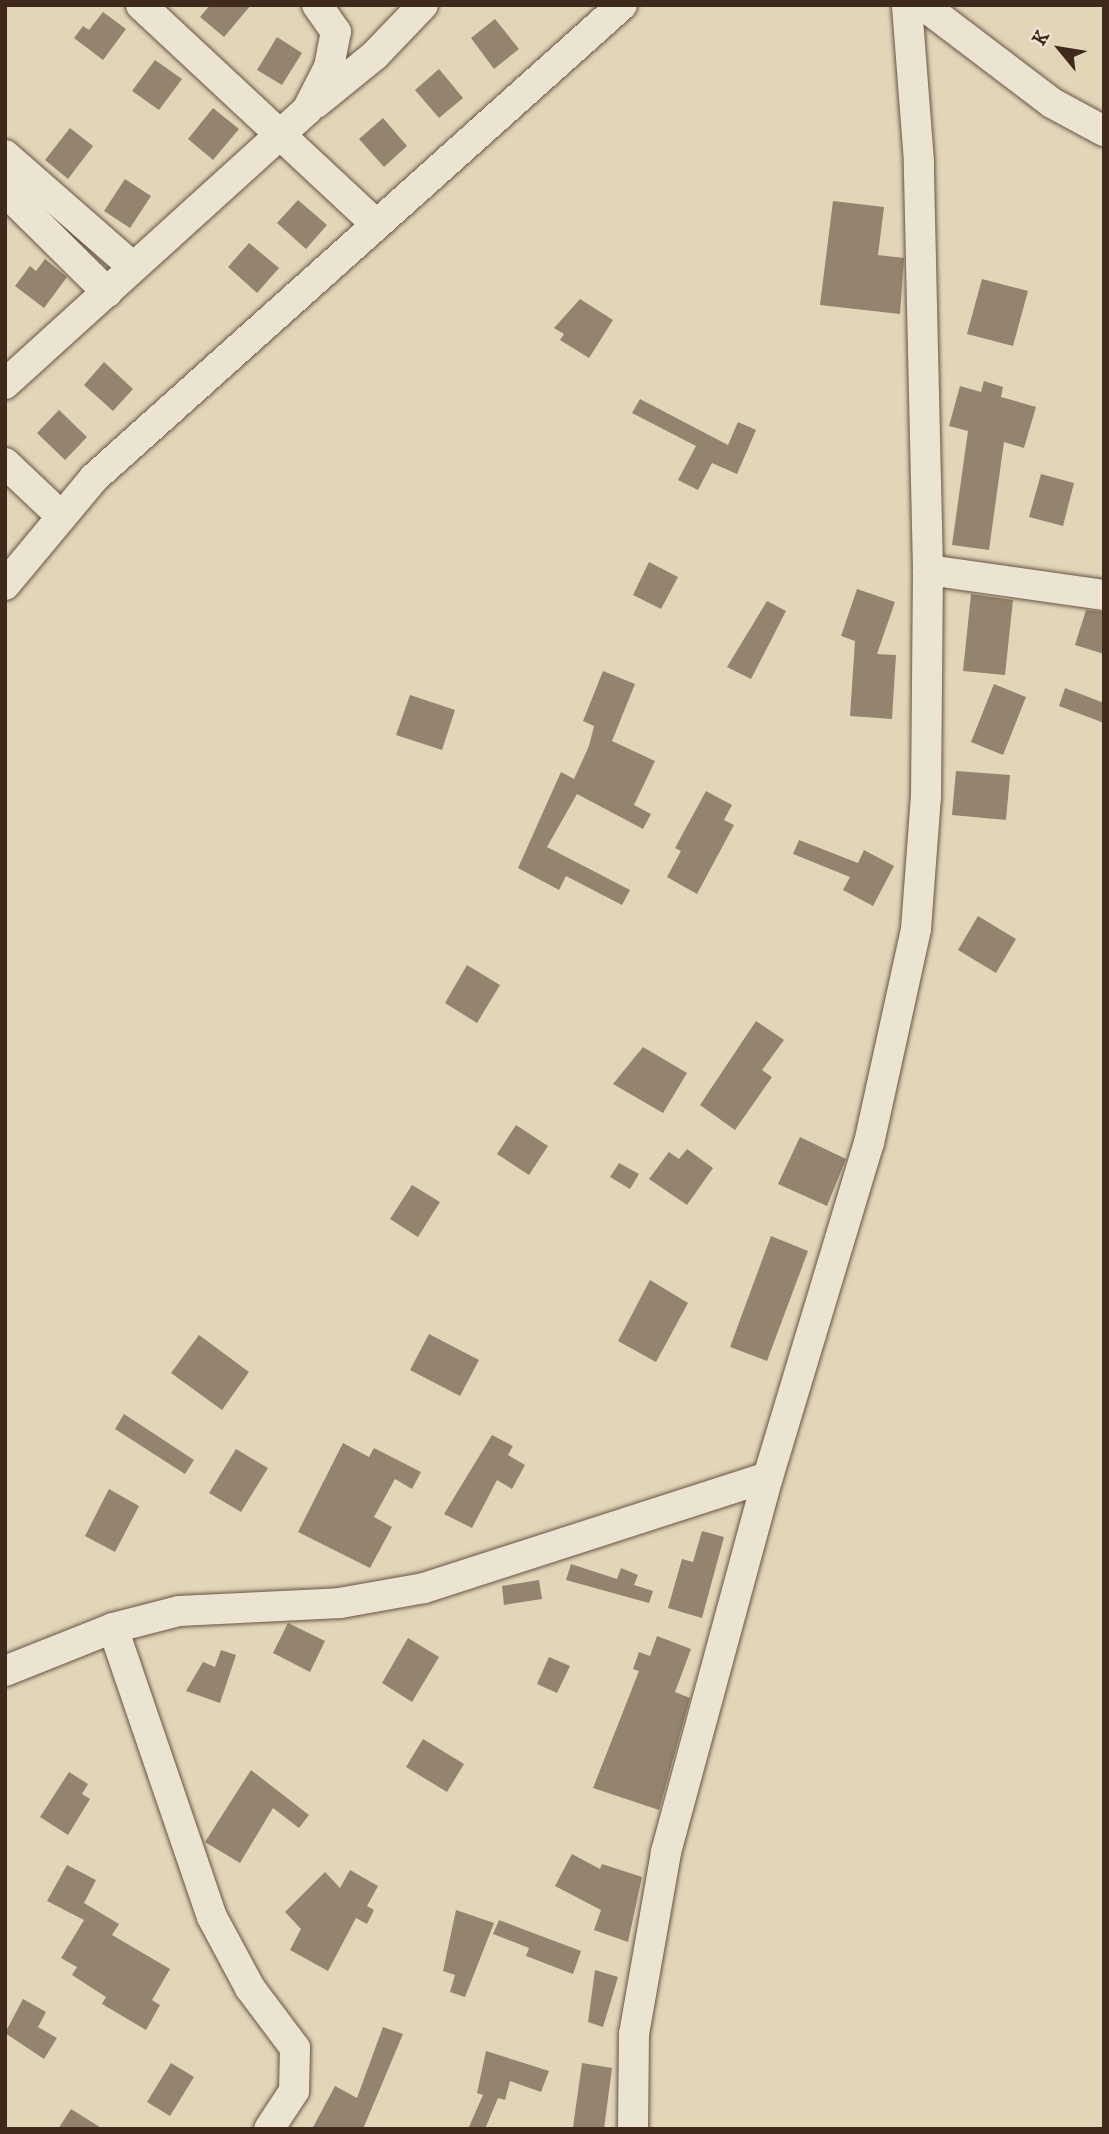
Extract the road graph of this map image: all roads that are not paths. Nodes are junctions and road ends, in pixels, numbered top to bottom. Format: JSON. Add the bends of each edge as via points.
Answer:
{"nodes":[{"id":1,"x":141,"y":5,"type":"edge"},
{"id":2,"x":317,"y":5,"type":"edge"},
{"id":3,"x":423,"y":5,"type":"edge"},
{"id":4,"x":622,"y":5,"type":"edge"},
{"id":5,"x":907,"y":5,"type":"edge"},
{"id":6,"x":923,"y":5,"type":"edge"},
{"id":7,"x":307,"y":110,"type":"junction"},
{"id":8,"x":1104,"y":131,"type":"edge"},
{"id":9,"x":281,"y":138,"type":"junction"},
{"id":10,"x":5,"y":155,"type":"edge"},
{"id":11,"x":5,"y":191,"type":"edge"},
{"id":12,"x":375,"y":223,"type":"junction"},
{"id":13,"x":132,"y":266,"type":"junction"},
{"id":14,"x":107,"y":292,"type":"junction"},
{"id":15,"x":5,"y":384,"type":"edge"},
{"id":16,"x":5,"y":463,"type":"edge"},
{"id":17,"x":59,"y":514,"type":"junction"},
{"id":18,"x":928,"y":570,"type":"junction"},
{"id":19,"x":5,"y":585,"type":"edge"},
{"id":20,"x":1104,"y":595,"type":"edge"},
{"id":21,"x":768,"y":1477,"type":"junction"},
{"id":22,"x":113,"y":1628,"type":"junction"},
{"id":23,"x":5,"y":1671,"type":"edge"},
{"id":24,"x":270,"y":2129,"type":"edge"},
{"id":25,"x":633,"y":2129,"type":"edge"}],
"edges":[{"from":1,"to":9,"type":"street"},
{"from":2,"to":7,"type":"street","via":[[336,32],[329,66]]},
{"from":3,"to":7,"type":"street","via":[[375,55]]},
{"from":4,"to":12,"type":"street"},
{"from":5,"to":18,"type":"street","via":[[919,162]]},
{"from":6,"to":8,"type":"street","via":[[1052,103]]},
{"from":7,"to":9,"type":"street"},
{"from":9,"to":12,"type":"street"},
{"from":9,"to":13,"type":"street"},
{"from":10,"to":13,"type":"street"},
{"from":11,"to":14,"type":"street"},
{"from":12,"to":17,"type":"street"},
{"from":13,"to":14,"type":"street"},
{"from":14,"to":15,"type":"street"},
{"from":16,"to":17,"type":"street"},
{"from":17,"to":19,"type":"street"},
{"from":18,"to":20,"type":"street"},
{"from":18,"to":21,"type":"street","via":[[926,797],[914,939],[869,1143]]},
{"from":21,"to":22,"type":"street","via":[[472,1574],[383,1598],[220,1605]]},
{"from":21,"to":25,"type":"street","via":[[666,1852],[634,2034]]},
{"from":22,"to":23,"type":"street"},
{"from":22,"to":24,"type":"street","via":[[212,1917],[250,1988],[295,2048],[294,2091]]}]}
